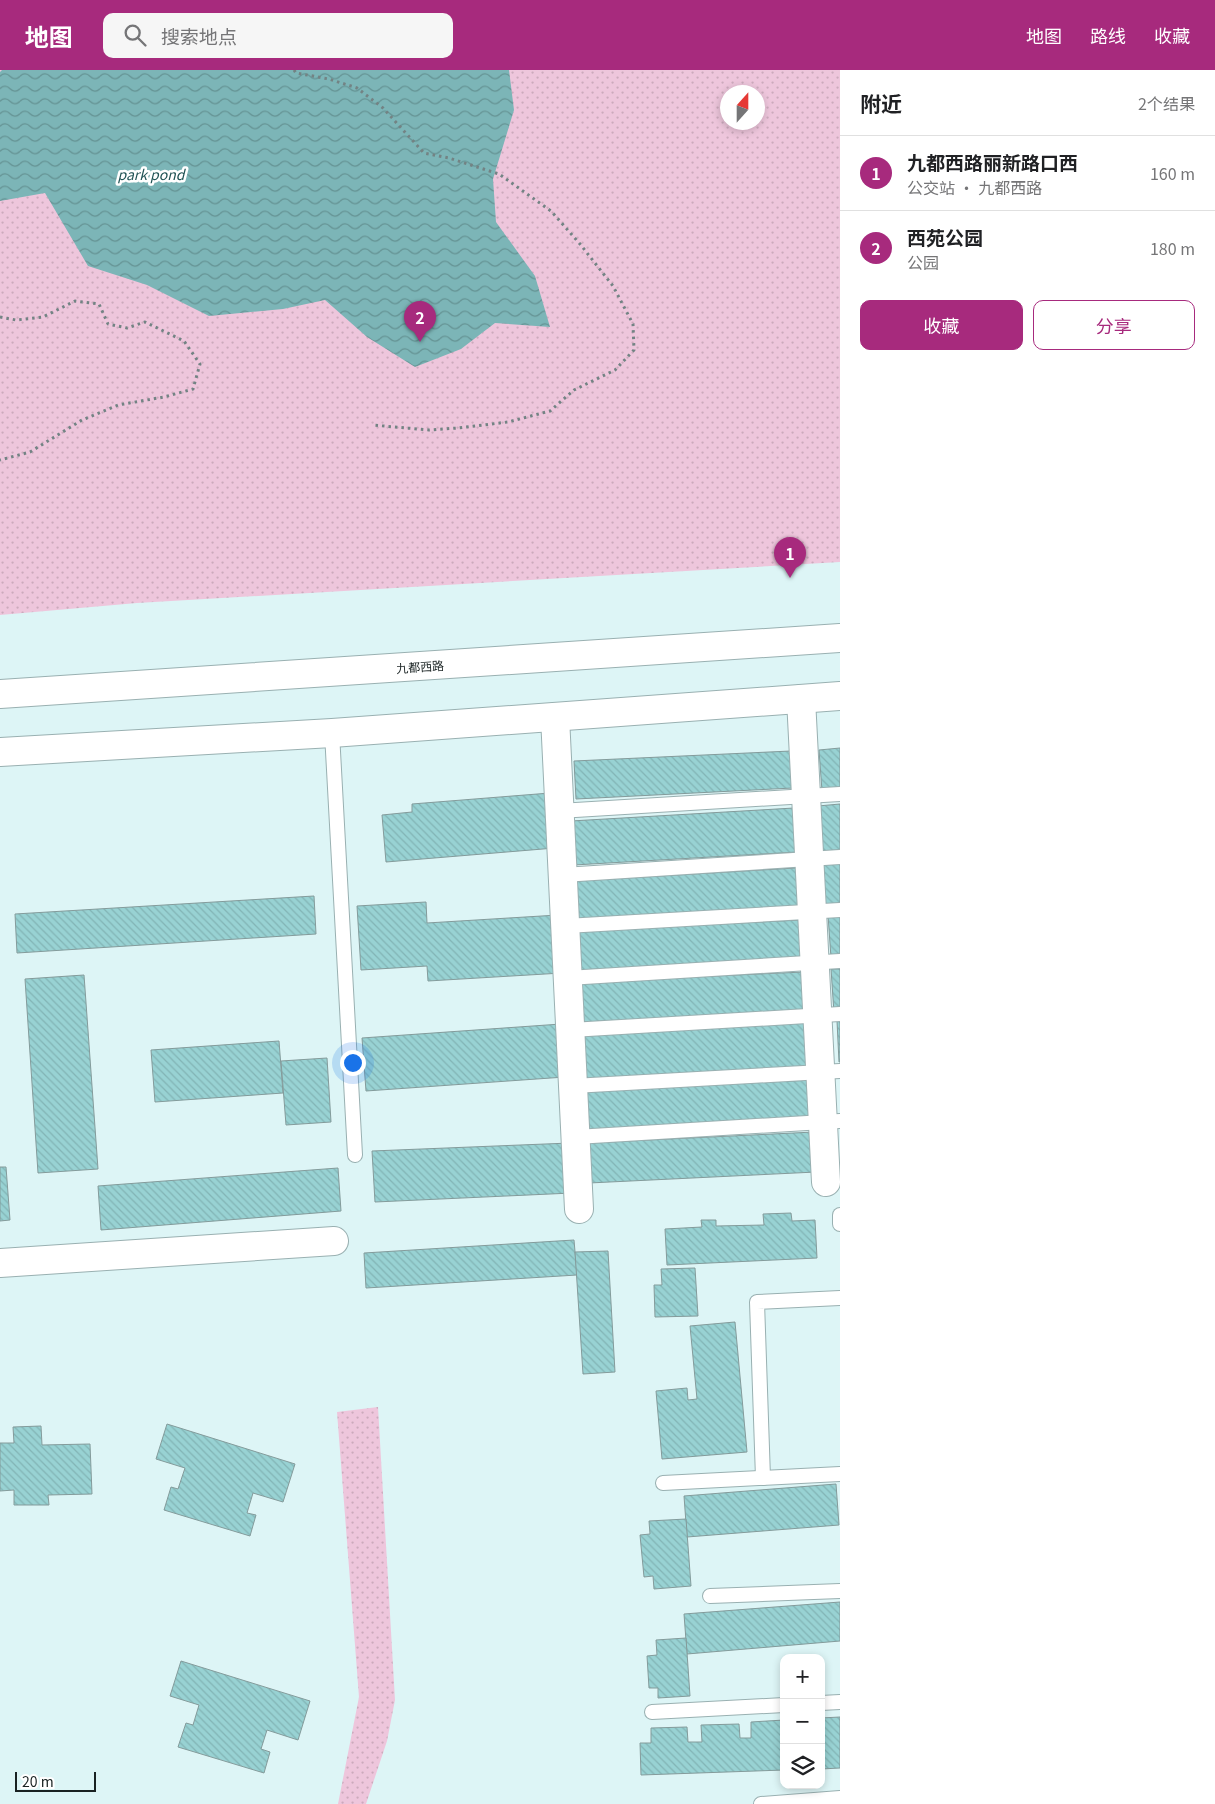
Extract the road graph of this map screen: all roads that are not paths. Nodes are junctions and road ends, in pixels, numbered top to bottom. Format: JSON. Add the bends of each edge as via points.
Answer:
{"nodes":[{"id":1,"x":840,"y":638,"type":"edge"},
{"id":2,"x":0,"y":694,"type":"edge"},
{"id":3,"x":840,"y":696,"type":"edge"},
{"id":4,"x":801,"y":699,"type":"junction"},
{"id":5,"x":555,"y":717,"type":"junction"},
{"id":6,"x":332,"y":733,"type":"junction"},
{"id":7,"x":0,"y":752,"type":"edge"},
{"id":8,"x":840,"y":794,"type":"edge"},
{"id":9,"x":806,"y":796,"type":"junction"},
{"id":10,"x":559,"y":811,"type":"junction"},
{"id":11,"x":840,"y":857,"type":"edge"},
{"id":12,"x":810,"y":859,"type":"junction"},
{"id":13,"x":563,"y":875,"type":"junction"},
{"id":14,"x":840,"y":910,"type":"edge"},
{"id":15,"x":812,"y":912,"type":"junction"},
{"id":16,"x":566,"y":926,"type":"junction"},
{"id":17,"x":828,"y":961,"type":"edge"},
{"id":18,"x":568,"y":978,"type":"junction"},
{"id":19,"x":829,"y":1015,"type":"edge"},
{"id":20,"x":571,"y":1030,"type":"junction"},
{"id":21,"x":830,"y":1072,"type":"edge"},
{"id":22,"x":573,"y":1086,"type":"junction"},
{"id":23,"x":832,"y":1121,"type":"edge"},
{"id":24,"x":576,"y":1137,"type":"junction"},
{"id":25,"x":355,"y":1155,"type":"dead end"},
{"id":26,"x":826,"y":1182,"type":"dead end"},
{"id":27,"x":580,"y":1209,"type":"dead end"},
{"id":28,"x":840,"y":1215,"type":"edge"},
{"id":29,"x":840,"y":1224,"type":"edge"},
{"id":30,"x":334,"y":1241,"type":"dead end"},
{"id":31,"x":0,"y":1263,"type":"edge"},
{"id":32,"x":840,"y":1298,"type":"edge"},
{"id":33,"x":840,"y":1474,"type":"edge"},
{"id":34,"x":763,"y":1478,"type":"junction"},
{"id":35,"x":663,"y":1483,"type":"dead end"},
{"id":36,"x":840,"y":1591,"type":"edge"},
{"id":37,"x":710,"y":1596,"type":"dead end"},
{"id":38,"x":840,"y":1702,"type":"edge"},
{"id":39,"x":825,"y":1703,"type":"edge"},
{"id":40,"x":780,"y":1705,"type":"edge"},
{"id":41,"x":652,"y":1712,"type":"dead end"},
{"id":42,"x":840,"y":1798,"type":"edge"},
{"id":43,"x":761,"y":1804,"type":"edge"}],
"edges":[{"from":1,"to":2,"type":"main road","name":"九都西路"},
{"from":3,"to":4,"type":"main road"},
{"from":4,"to":5,"type":"main road"},
{"from":4,"to":9,"type":"main road"},
{"from":5,"to":6,"type":"main road"},
{"from":5,"to":10,"type":"main road"},
{"from":6,"to":7,"type":"main road"},
{"from":6,"to":25,"type":"lane"},
{"from":8,"to":9,"type":"lane"},
{"from":9,"to":10,"type":"lane"},
{"from":9,"to":12,"type":"main road"},
{"from":10,"to":13,"type":"main road"},
{"from":11,"to":12,"type":"lane"},
{"from":12,"to":13,"type":"lane"},
{"from":12,"to":15,"type":"main road"},
{"from":13,"to":16,"type":"main road"},
{"from":14,"to":15,"type":"lane"},
{"from":15,"to":16,"type":"lane"},
{"from":15,"to":17,"type":"main road"},
{"from":16,"to":18,"type":"main road"},
{"from":17,"to":18,"type":"lane"},
{"from":17,"to":19,"type":"main road"},
{"from":18,"to":20,"type":"main road"},
{"from":19,"to":20,"type":"lane"},
{"from":19,"to":21,"type":"main road"},
{"from":20,"to":22,"type":"main road"},
{"from":21,"to":22,"type":"lane"},
{"from":21,"to":23,"type":"main road"},
{"from":22,"to":24,"type":"main road"},
{"from":23,"to":24,"type":"lane"},
{"from":23,"to":26,"type":"main road"},
{"from":24,"to":27,"type":"main road"},
{"from":28,"to":29,"type":"lane"},
{"from":30,"to":31,"type":"main road"},
{"from":32,"to":34,"type":"lane","via":[[757,1302]]},
{"from":33,"to":34,"type":"lane"},
{"from":34,"to":35,"type":"lane"},
{"from":36,"to":37,"type":"lane"},
{"from":38,"to":39,"type":"lane"},
{"from":40,"to":41,"type":"lane"},
{"from":42,"to":43,"type":"lane"}]}
